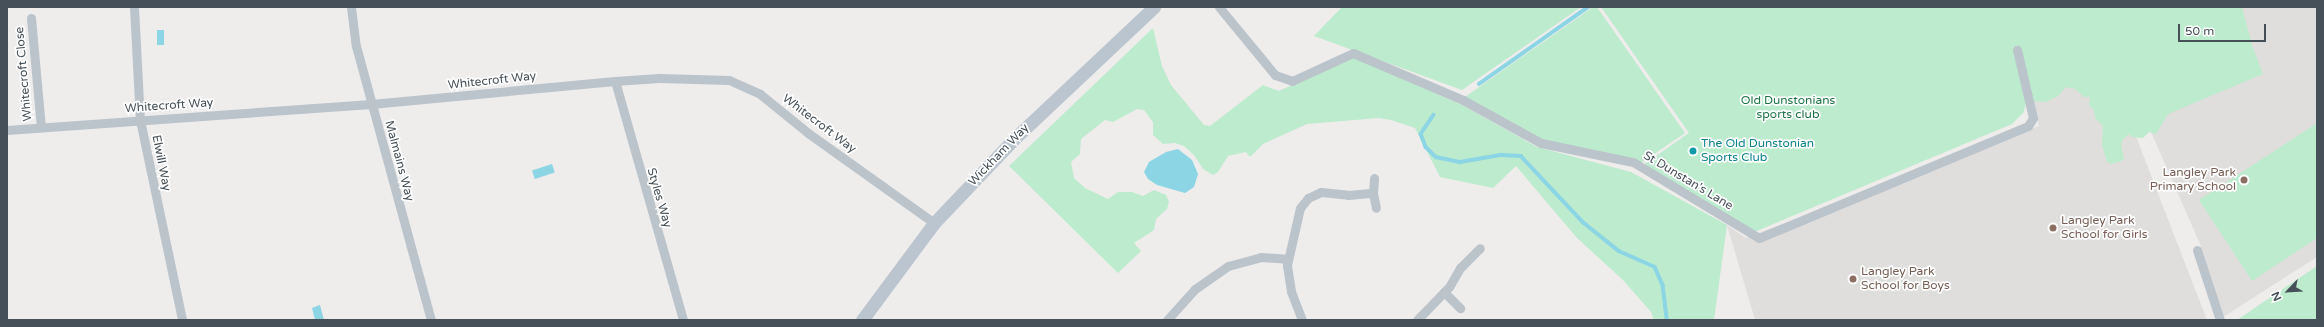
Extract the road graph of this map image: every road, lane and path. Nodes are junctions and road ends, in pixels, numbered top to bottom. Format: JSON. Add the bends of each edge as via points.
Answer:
{"nodes":[{"id":1,"x":134,"y":7,"type":"edge"},
{"id":2,"x":351,"y":7,"type":"edge"},
{"id":3,"x":1154,"y":7,"type":"edge"},
{"id":4,"x":1219,"y":7,"type":"edge"},
{"id":5,"x":31,"y":18,"type":"dead end"},
{"id":6,"x":2017,"y":50,"type":"dead end"},
{"id":7,"x":615,"y":81,"type":"junction"},
{"id":8,"x":371,"y":104,"type":"junction"},
{"id":9,"x":140,"y":120,"type":"junction"},
{"id":10,"x":40,"y":127,"type":"junction"},
{"id":11,"x":7,"y":130,"type":"edge"},
{"id":12,"x":1374,"y":178,"type":"dead end"},
{"id":13,"x":1373,"y":193,"type":"junction"},
{"id":14,"x":1376,"y":208,"type":"dead end"},
{"id":15,"x":934,"y":224,"type":"junction"},
{"id":16,"x":1480,"y":248,"type":"dead end"},
{"id":17,"x":2197,"y":250,"type":"dead end"},
{"id":18,"x":1287,"y":259,"type":"junction"},
{"id":19,"x":1444,"y":292,"type":"junction"},
{"id":20,"x":1460,"y":308,"type":"dead end"},
{"id":21,"x":182,"y":320,"type":"edge"},
{"id":22,"x":431,"y":320,"type":"edge"},
{"id":23,"x":683,"y":320,"type":"edge"},
{"id":24,"x":862,"y":320,"type":"edge"},
{"id":25,"x":1167,"y":320,"type":"edge"},
{"id":26,"x":1302,"y":320,"type":"edge"},
{"id":27,"x":1417,"y":320,"type":"edge"},
{"id":28,"x":2220,"y":320,"type":"edge"}],
"edges":[{"from":1,"to":9,"type":"street","name":"Elwill Way"},
{"from":2,"to":8,"type":"street","name":"Malmains Way","via":[[356,46]]},
{"from":3,"to":15,"type":"street","name":"Wickham Way","via":[[1016,137]]},
{"from":4,"to":6,"type":"street","name":"St Dunstan's Lane","via":[[1276,75],[1292,81],[1353,53],[1463,100],[1541,143],[1633,162],[1759,238],[2028,126],[2033,118]]},
{"from":5,"to":10,"type":"street","name":"Whitecroft Close"},
{"from":7,"to":8,"type":"street","name":"Whitecroft Way"},
{"from":7,"to":15,"type":"street","name":"Whitecroft Way","via":[[659,78],[729,80],[744,86],[760,94],[808,133]]},
{"from":7,"to":23,"type":"street","name":"Styles Way"},
{"from":8,"to":9,"type":"street","name":"Whitecroft Way"},
{"from":8,"to":22,"type":"street","name":"Malmains Way"},
{"from":9,"to":10,"type":"street","name":"Whitecroft Way"},
{"from":9,"to":21,"type":"street","name":"Elwill Way"},
{"from":10,"to":11,"type":"street","name":"Whitecroft Way"},
{"from":12,"to":13,"type":"street"},
{"from":13,"to":14,"type":"street"},
{"from":13,"to":18,"type":"street","via":[[1348,195],[1321,192],[1308,198],[1298,214]]},
{"from":15,"to":24,"type":"street","name":"Wickham Way"},
{"from":16,"to":19,"type":"street","via":[[1460,268]]},
{"from":17,"to":28,"type":"street"},
{"from":18,"to":25,"type":"street","via":[[1256,258],[1228,266],[1196,289]]},
{"from":18,"to":26,"type":"street","via":[[1291,291]]},
{"from":19,"to":20,"type":"street"},
{"from":19,"to":27,"type":"street"}]}
